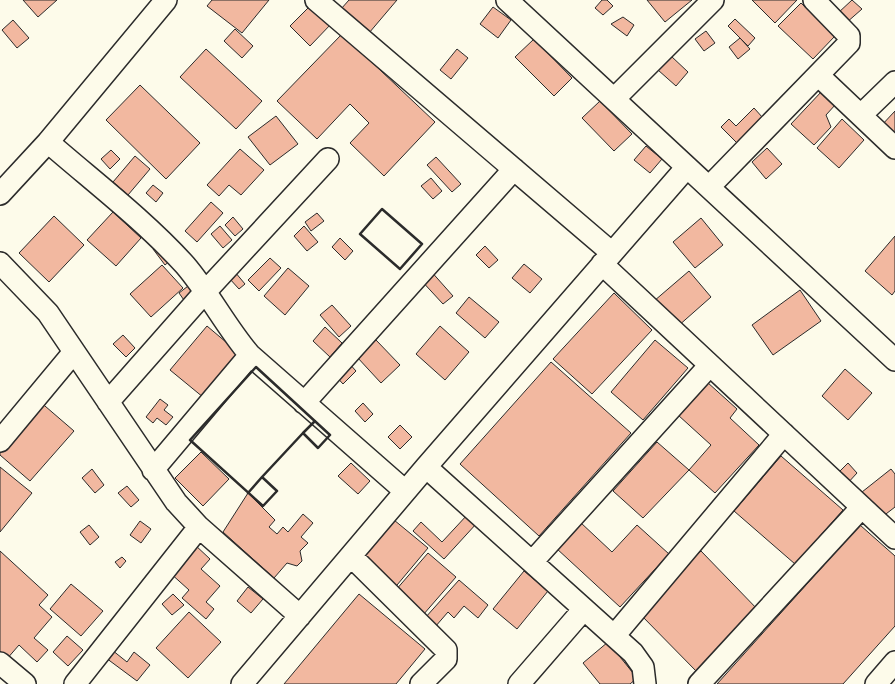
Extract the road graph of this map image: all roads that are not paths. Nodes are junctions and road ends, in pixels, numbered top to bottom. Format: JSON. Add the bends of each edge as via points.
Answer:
{"nodes":[{"id":1,"x":166,"y":0,"type":"edge"},
{"id":2,"x":316,"y":0,"type":"edge"},
{"id":3,"x":507,"y":0,"type":"edge"},
{"id":4,"x":713,"y":0,"type":"edge"},
{"id":5,"x":814,"y":0,"type":"edge"},
{"id":6,"x":818,"y":75,"type":"junction"},
{"id":7,"x":895,"y":82,"type":"edge"},
{"id":8,"x":614,"y":99,"type":"junction"},
{"id":9,"x":861,"y":115,"type":"junction"},
{"id":10,"x":48,"y":142,"type":"junction"},
{"id":11,"x":895,"y":148,"type":"edge"},
{"id":12,"x":328,"y":159,"type":"dead end"},
{"id":13,"x":687,"y":167,"type":"junction"},
{"id":14,"x":514,"y":169,"type":"junction"},
{"id":15,"x":709,"y":187,"type":"junction"},
{"id":16,"x":0,"y":194,"type":"edge"},
{"id":17,"x":607,"y":258,"type":"junction"},
{"id":18,"x":0,"y":263,"type":"edge"},
{"id":19,"x":205,"y":292,"type":"junction"},
{"id":20,"x":74,"y":352,"type":"junction"},
{"id":21,"x":250,"y":355,"type":"junction"},
{"id":22,"x":895,"y":360,"type":"edge"},
{"id":23,"x":710,"y":365,"type":"junction"},
{"id":24,"x":108,"y":402,"type":"junction"},
{"id":25,"x":304,"y":403,"type":"junction"},
{"id":26,"x":784,"y":434,"type":"junction"},
{"id":27,"x":0,"y":441,"type":"edge"},
{"id":28,"x":426,"y":467,"type":"junction"},
{"id":29,"x":153,"y":470,"type":"junction"},
{"id":30,"x":405,"y":491,"type":"junction"},
{"id":31,"x":862,"y":507,"type":"junction"},
{"id":32,"x":199,"y":527,"type":"junction"},
{"id":33,"x":895,"y":538,"type":"edge"},
{"id":34,"x":351,"y":556,"type":"junction"},
{"id":35,"x":532,"y":562,"type":"junction"},
{"id":36,"x":584,"y":609,"type":"junction"},
{"id":37,"x":300,"y":616,"type":"junction"},
{"id":38,"x":614,"y":636,"type":"junction"},
{"id":39,"x":895,"y":662,"type":"edge"},
{"id":40,"x":0,"y":663,"type":"edge"},
{"id":41,"x":25,"y":684,"type":"edge"},
{"id":42,"x":75,"y":684,"type":"edge"},
{"id":43,"x":242,"y":684,"type":"edge"},
{"id":44,"x":421,"y":684,"type":"edge"},
{"id":45,"x":519,"y":684,"type":"edge"},
{"id":46,"x":645,"y":684,"type":"edge"},
{"id":47,"x":699,"y":684,"type":"edge"},
{"id":48,"x":876,"y":684,"type":"edge"}],
"edges":[{"from":1,"to":10,"type":"street"},
{"from":2,"to":14,"type":"street"},
{"from":3,"to":8,"type":"street"},
{"from":4,"to":8,"type":"street"},
{"from":5,"to":6,"type":"street","via":[[849,36],[849,43]]},
{"from":6,"to":9,"type":"street"},
{"from":6,"to":15,"type":"street"},
{"from":7,"to":9,"type":"street"},
{"from":8,"to":13,"type":"street"},
{"from":9,"to":11,"type":"street"},
{"from":10,"to":16,"type":"street"},
{"from":10,"to":19,"type":"street","via":[[170,249]]},
{"from":12,"to":19,"type":"street"},
{"from":13,"to":15,"type":"street"},
{"from":13,"to":17,"type":"street"},
{"from":14,"to":17,"type":"street"},
{"from":14,"to":25,"type":"street"},
{"from":15,"to":22,"type":"street"},
{"from":17,"to":23,"type":"street"},
{"from":17,"to":28,"type":"street"},
{"from":18,"to":20,"type":"street","via":[[39,301]]},
{"from":19,"to":21,"type":"street","via":[[229,331]]},
{"from":19,"to":24,"type":"street"},
{"from":20,"to":24,"type":"street"},
{"from":20,"to":27,"type":"street"},
{"from":21,"to":25,"type":"street"},
{"from":21,"to":29,"type":"street"},
{"from":23,"to":26,"type":"street"},
{"from":23,"to":35,"type":"street"},
{"from":24,"to":29,"type":"street"},
{"from":25,"to":30,"type":"street"},
{"from":26,"to":31,"type":"street"},
{"from":26,"to":38,"type":"street"},
{"from":28,"to":30,"type":"street"},
{"from":28,"to":35,"type":"street"},
{"from":29,"to":32,"type":"street"},
{"from":30,"to":34,"type":"street"},
{"from":31,"to":33,"type":"street"},
{"from":31,"to":47,"type":"street"},
{"from":32,"to":37,"type":"street"},
{"from":32,"to":42,"type":"street"},
{"from":34,"to":37,"type":"street"},
{"from":34,"to":44,"type":"street","via":[[446,650],[446,658]]},
{"from":35,"to":36,"type":"street"},
{"from":36,"to":38,"type":"street"},
{"from":36,"to":45,"type":"street"},
{"from":37,"to":43,"type":"street"},
{"from":38,"to":46,"type":"street","via":[[643,667]]},
{"from":39,"to":48,"type":"street"},
{"from":40,"to":41,"type":"street"}]}
